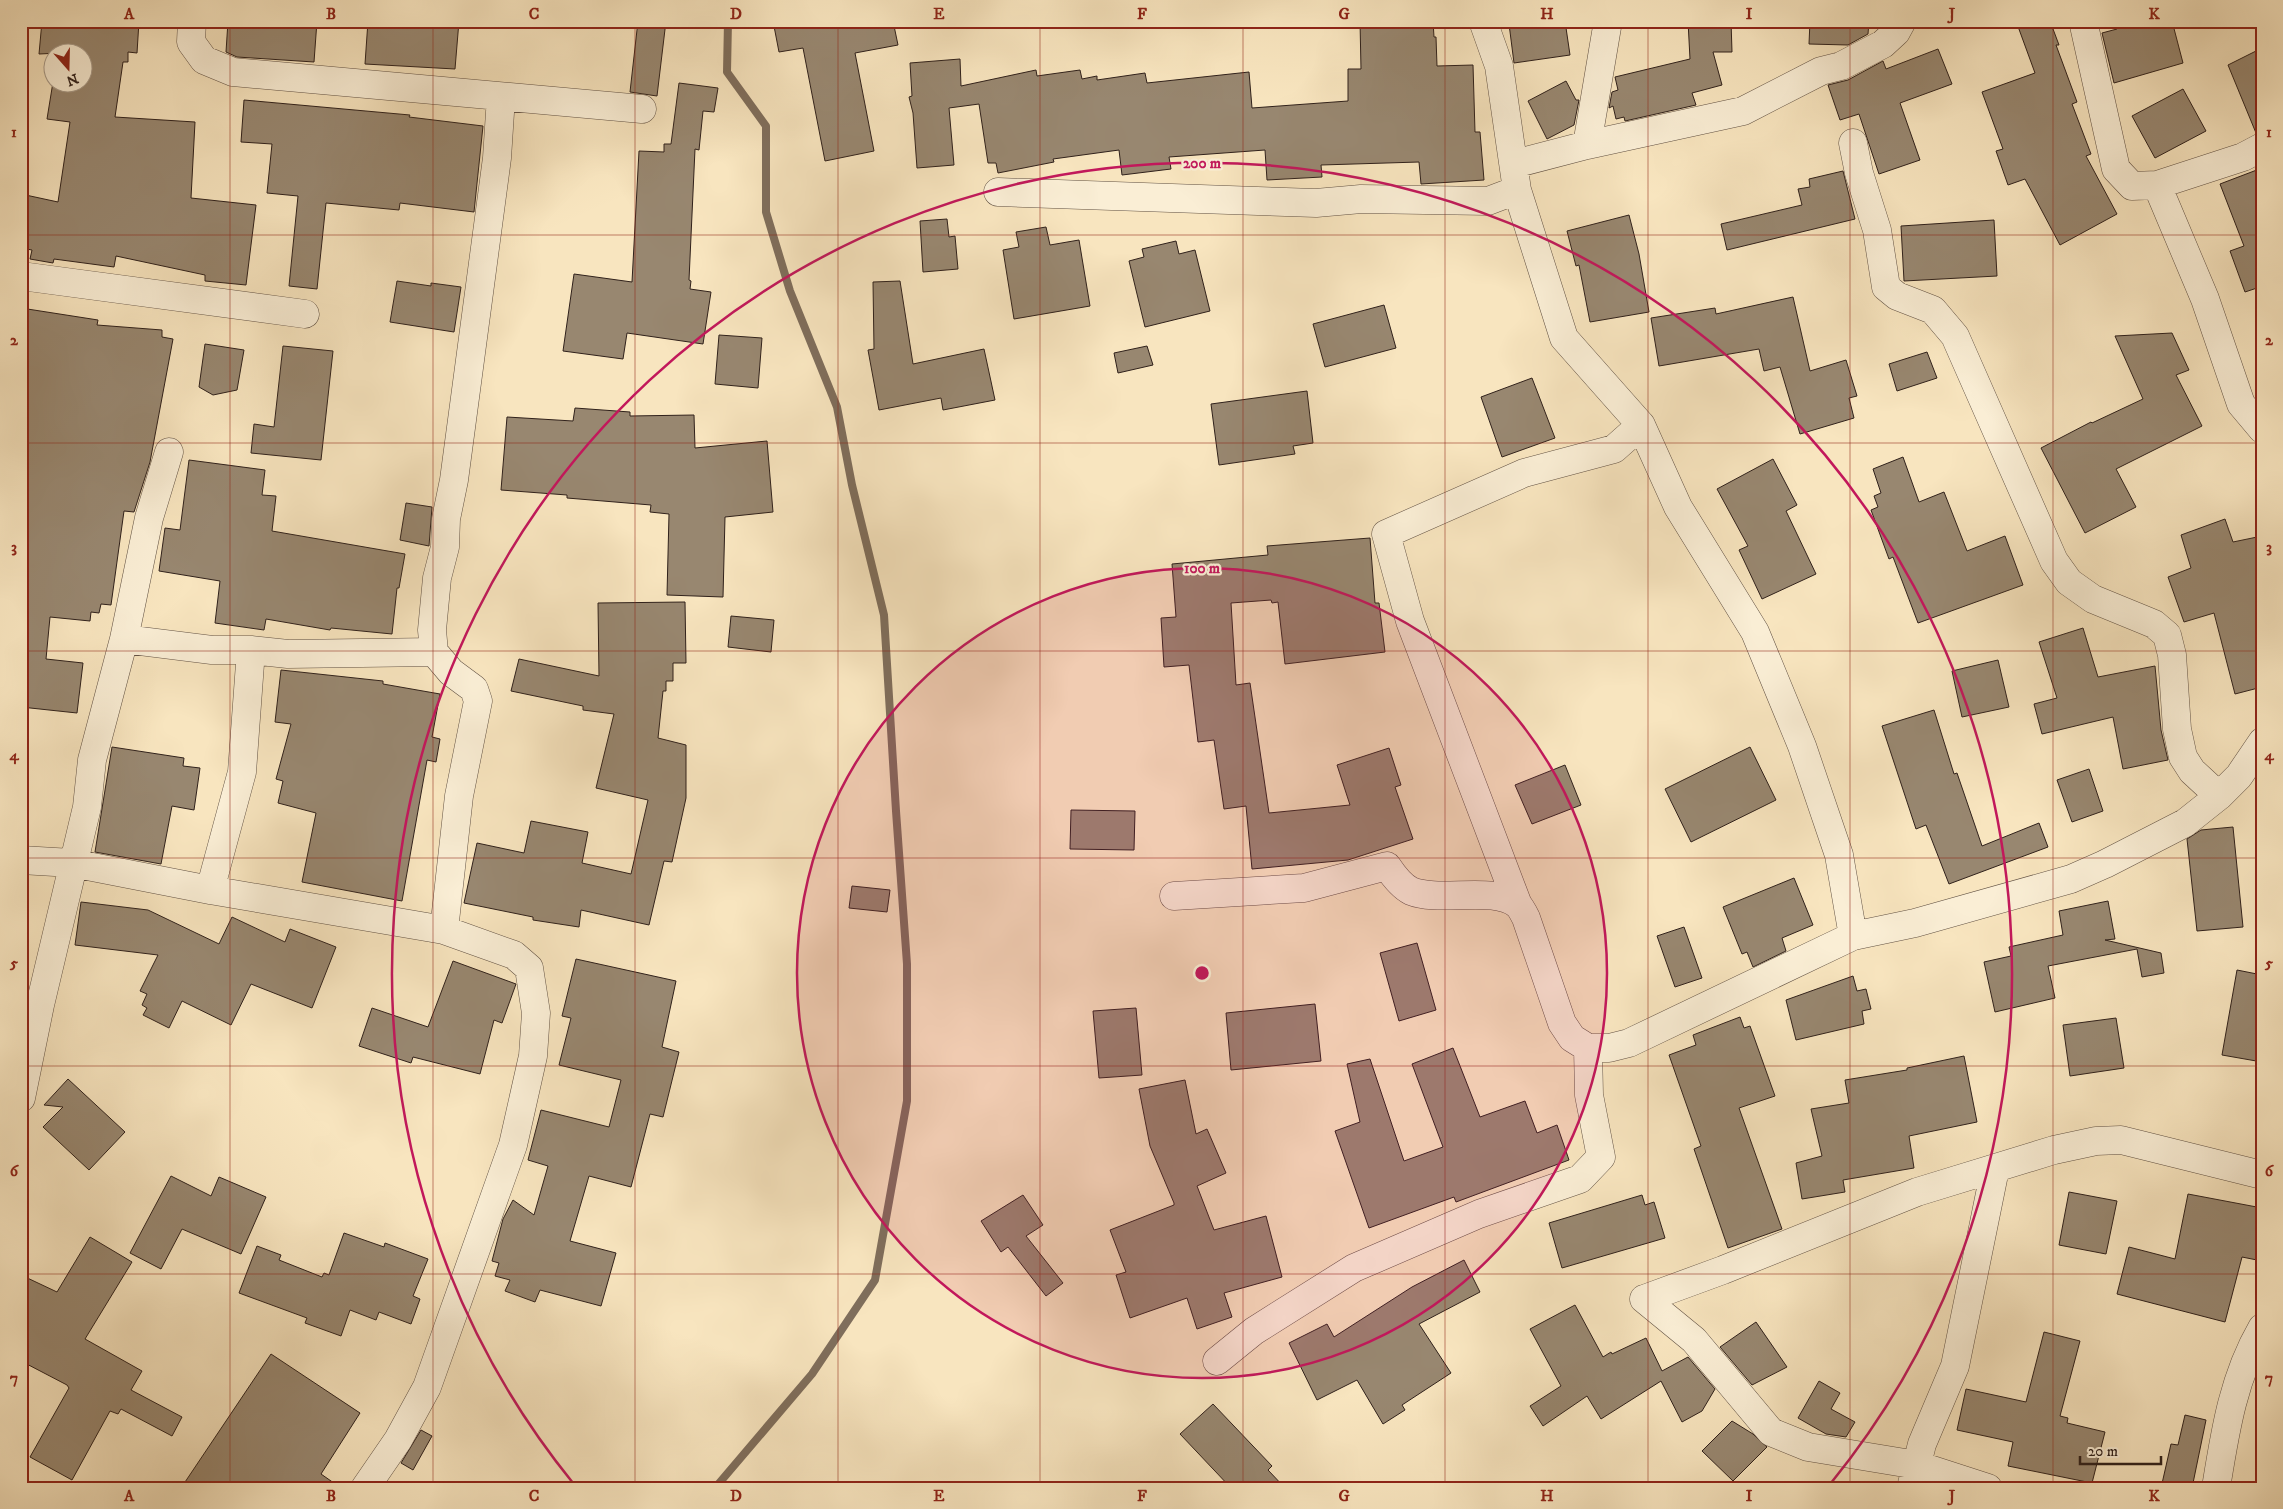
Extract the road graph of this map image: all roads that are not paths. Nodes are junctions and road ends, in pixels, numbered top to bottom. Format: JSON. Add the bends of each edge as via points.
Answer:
{"nodes":[{"id":1,"x":192,"y":21,"type":"edge"},
{"id":2,"x":1483,"y":21,"type":"edge"},
{"id":3,"x":1608,"y":21,"type":"edge"},
{"id":4,"x":1902,"y":21,"type":"edge"},
{"id":5,"x":2083,"y":21,"type":"edge"},
{"id":6,"x":501,"y":97,"type":"junction"},
{"id":7,"x":642,"y":109,"type":"dead end"},
{"id":8,"x":1853,"y":143,"type":"dead end"},
{"id":9,"x":1587,"y":145,"type":"junction"},
{"id":10,"x":2262,"y":147,"type":"edge"},
{"id":11,"x":1515,"y":177,"type":"junction"},
{"id":12,"x":2157,"y":185,"type":"junction"},
{"id":13,"x":998,"y":192,"type":"dead end"},
{"id":14,"x":21,"y":276,"type":"edge"},
{"id":15,"x":305,"y":314,"type":"dead end"},
{"id":16,"x":1641,"y":425,"type":"junction"},
{"id":17,"x":2262,"y":429,"type":"edge"},
{"id":18,"x":168,"y":452,"type":"dead end"},
{"id":19,"x":124,"y":639,"type":"junction"},
{"id":20,"x":251,"y":650,"type":"junction"},
{"id":21,"x":434,"y":652,"type":"junction"},
{"id":22,"x":2262,"y":742,"type":"edge"},
{"id":23,"x":2219,"y":796,"type":"junction"},
{"id":24,"x":21,"y":860,"type":"edge"},
{"id":25,"x":72,"y":864,"type":"junction"},
{"id":26,"x":210,"y":890,"type":"junction"},
{"id":27,"x":1174,"y":896,"type":"dead end"},
{"id":28,"x":1518,"y":905,"type":"junction"},
{"id":29,"x":444,"y":930,"type":"junction"},
{"id":30,"x":1853,"y":936,"type":"junction"},
{"id":31,"x":1588,"y":1048,"type":"junction"},
{"id":32,"x":21,"y":1098,"type":"edge"},
{"id":33,"x":1995,"y":1169,"type":"junction"},
{"id":34,"x":2262,"y":1175,"type":"edge"},
{"id":35,"x":2262,"y":1328,"type":"edge"},
{"id":36,"x":1217,"y":1360,"type":"dead end"},
{"id":37,"x":1914,"y":1476,"type":"edge"},
{"id":38,"x":365,"y":1488,"type":"edge"},
{"id":39,"x":1988,"y":1488,"type":"edge"},
{"id":40,"x":2216,"y":1488,"type":"edge"}],
"edges":[{"from":1,"to":6,"type":"street","via":[[192,42],[204,60],[233,72]]},
{"from":2,"to":11,"type":"street","via":[[1499,66]]},
{"from":3,"to":9,"type":"street"},
{"from":4,"to":9,"type":"street","via":[[1883,44],[1743,111]]},
{"from":5,"to":12,"type":"street","via":[[2116,169],[2132,186]]},
{"from":6,"to":7,"type":"street"},
{"from":6,"to":21,"type":"street","via":[[496,168],[446,519],[445,547],[437,578],[432,630]]},
{"from":8,"to":23,"type":"street","via":[[1877,230],[1886,288],[1897,296],[1933,310],[1955,336],[2054,561],[2068,582],[2093,599],[2154,624],[2168,635],[2183,757],[2192,771]]},
{"from":9,"to":11,"type":"street"},
{"from":10,"to":12,"type":"street","via":[[2243,157]]},
{"from":11,"to":13,"type":"street","via":[[1488,201],[1361,199],[1316,203]]},
{"from":11,"to":16,"type":"street","via":[[1564,338]]},
{"from":12,"to":17,"type":"street","via":[[2206,300],[2242,404]]},
{"from":14,"to":15,"type":"street"},
{"from":16,"to":28,"type":"street","via":[[1614,449],[1524,473],[1386,534],[1410,621]]},
{"from":16,"to":30,"type":"street","via":[[1678,507],[1755,632],[1802,746],[1839,855]]},
{"from":18,"to":19,"type":"street","via":[[149,518]]},
{"from":19,"to":20,"type":"street","via":[[212,650]]},
{"from":19,"to":25,"type":"street","via":[[92,760],[86,807]]},
{"from":20,"to":21,"type":"street","via":[[288,654]]},
{"from":20,"to":26,"type":"street","via":[[242,772]]},
{"from":21,"to":29,"type":"street","via":[[451,672],[474,689],[478,701],[459,796]]},
{"from":22,"to":23,"type":"street","via":[[2239,776]]},
{"from":23,"to":30,"type":"street","via":[[2185,823],[2071,879],[1915,923]]},
{"from":24,"to":25,"type":"street"},
{"from":25,"to":26,"type":"street"},
{"from":25,"to":32,"type":"street"},
{"from":26,"to":29,"type":"street"},
{"from":27,"to":28,"type":"street","via":[[1304,888],[1387,866],[1410,891],[1428,895],[1502,897]]},
{"from":28,"to":31,"type":"street","via":[[1526,918],[1562,1023],[1572,1038]]},
{"from":29,"to":38,"type":"street","via":[[514,955],[529,968],[536,1012],[533,1056],[513,1145],[427,1387],[398,1440]]},
{"from":30,"to":31,"type":"street","via":[[1629,1043],[1610,1048]]},
{"from":31,"to":36,"type":"street","via":[[1589,1095],[1601,1157],[1580,1178],[1479,1214],[1354,1268],[1254,1331]]},
{"from":33,"to":34,"type":"street","via":[[2079,1144],[2121,1140]]},
{"from":33,"to":37,"type":"street","via":[[1955,1366],[1922,1444]]},
{"from":33,"to":37,"type":"street","via":[[1918,1192],[1644,1299],[1694,1340],[1771,1432],[1808,1447]]},
{"from":35,"to":40,"type":"street","via":[[2251,1348],[2228,1414]]},
{"from":37,"to":39,"type":"street"}]}
